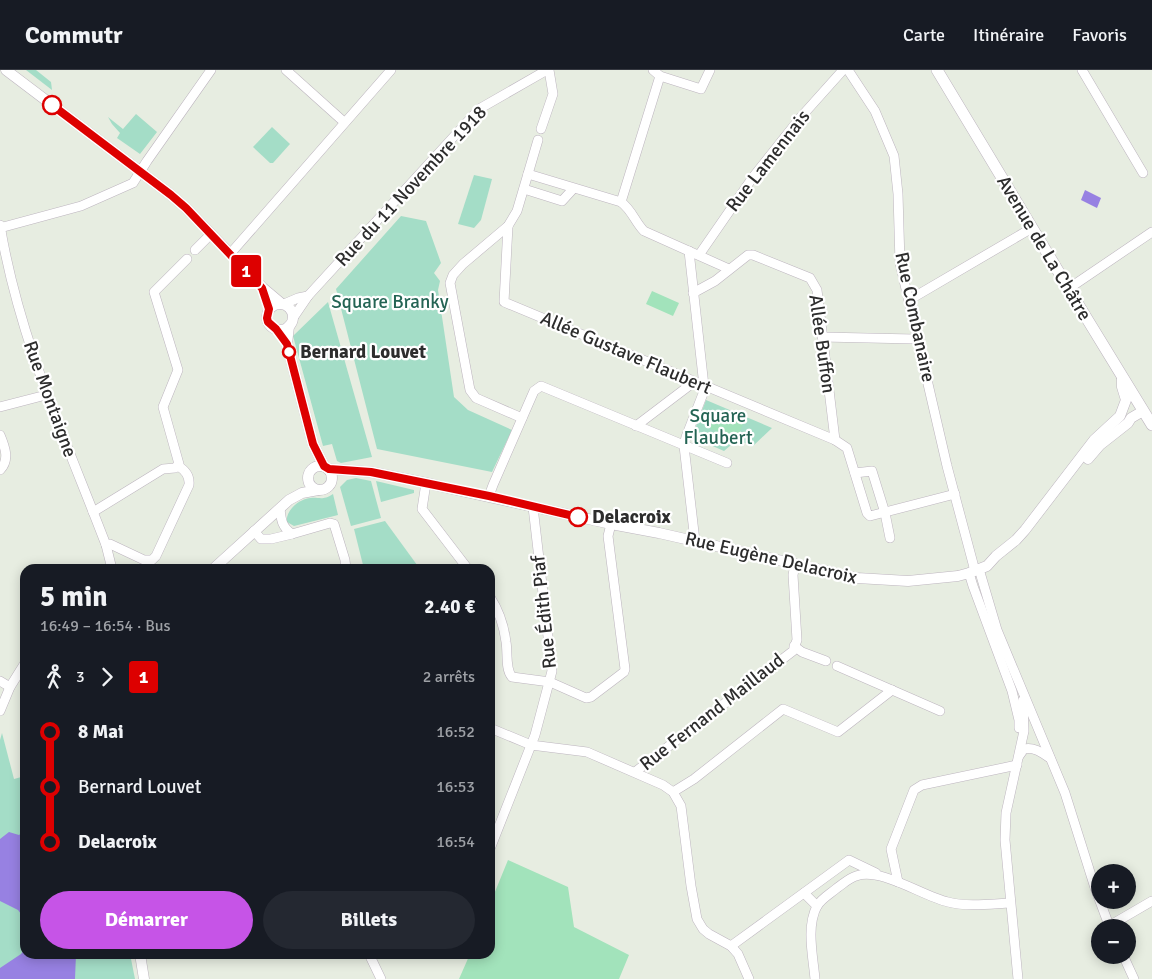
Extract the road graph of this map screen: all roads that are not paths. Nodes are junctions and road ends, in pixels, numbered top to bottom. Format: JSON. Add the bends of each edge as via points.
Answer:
{"nodes":[{"id":1,"x":6,"y":70,"type":"edge"},
{"id":2,"x":211,"y":70,"type":"edge"},
{"id":3,"x":286,"y":70,"type":"edge"},
{"id":4,"x":391,"y":70,"type":"edge"},
{"id":5,"x":548,"y":70,"type":"edge"},
{"id":6,"x":710,"y":70,"type":"edge"},
{"id":7,"x":842,"y":70,"type":"edge"},
{"id":8,"x":848,"y":70,"type":"edge"},
{"id":9,"x":937,"y":70,"type":"edge"},
{"id":10,"x":1082,"y":70,"type":"edge"},
{"id":11,"x":656,"y":73,"type":"edge"},
{"id":12,"x":344,"y":122,"type":"junction"},
{"id":13,"x":541,"y":129,"type":"dead end"},
{"id":14,"x":538,"y":140,"type":"dead end"},
{"id":15,"x":141,"y":171,"type":"junction"},
{"id":16,"x":1143,"y":173,"type":"dead end"},
{"id":17,"x":528,"y":174,"type":"junction"},
{"id":18,"x":573,"y":188,"type":"junction"},
{"id":19,"x":524,"y":189,"type":"junction"},
{"id":20,"x":621,"y":202,"type":"junction"},
{"id":21,"x":0,"y":226,"type":"edge"},
{"id":22,"x":508,"y":226,"type":"junction"},
{"id":23,"x":1032,"y":228,"type":"junction"},
{"id":24,"x":1152,"y":232,"type":"edge"},
{"id":25,"x":211,"y":234,"type":"junction"},
{"id":26,"x":195,"y":250,"type":"dead end"},
{"id":27,"x":689,"y":251,"type":"junction"},
{"id":28,"x":230,"y":254,"type":"junction"},
{"id":29,"x":699,"y":256,"type":"junction"},
{"id":30,"x":187,"y":259,"type":"dead end"},
{"id":31,"x":3,"y":263,"type":"edge"},
{"id":32,"x":729,"y":269,"type":"junction"},
{"id":33,"x":262,"y":288,"type":"junction"},
{"id":34,"x":1068,"y":289,"type":"junction"},
{"id":35,"x":693,"y":293,"type":"junction"},
{"id":36,"x":308,"y":296,"type":"junction"},
{"id":37,"x":909,"y":300,"type":"junction"},
{"id":38,"x":283,"y":304,"type":"junction"},
{"id":39,"x":269,"y":309,"type":"junction"},
{"id":40,"x":291,"y":322,"type":"junction"},
{"id":41,"x":276,"y":329,"type":"junction"},
{"id":42,"x":822,"y":337,"type":"junction"},
{"id":43,"x":918,"y":341,"type":"junction"},
{"id":44,"x":287,"y":344,"type":"junction"},
{"id":45,"x":1122,"y":378,"type":"junction"},
{"id":46,"x":694,"y":382,"type":"junction"},
{"id":47,"x":705,"y":386,"type":"junction"},
{"id":48,"x":46,"y":395,"type":"junction"},
{"id":49,"x":0,"y":407,"type":"edge"},
{"id":50,"x":1143,"y":411,"type":"junction"},
{"id":51,"x":522,"y":418,"type":"junction"},
{"id":52,"x":1118,"y":419,"type":"junction"},
{"id":53,"x":1130,"y":420,"type":"junction"},
{"id":54,"x":1152,"y":424,"type":"edge"},
{"id":55,"x":636,"y":426,"type":"junction"},
{"id":56,"x":0,"y":435,"type":"edge"},
{"id":57,"x":835,"y":440,"type":"junction"},
{"id":58,"x":313,"y":444,"type":"junction"},
{"id":59,"x":684,"y":446,"type":"junction"},
{"id":60,"x":728,"y":464,"type":"dead end"},
{"id":61,"x":178,"y":466,"type":"junction"},
{"id":62,"x":326,"y":468,"type":"junction"},
{"id":63,"x":0,"y":470,"type":"edge"},
{"id":64,"x":359,"y":471,"type":"junction"},
{"id":65,"x":855,"y":473,"type":"junction"},
{"id":66,"x":310,"y":474,"type":"junction"},
{"id":67,"x":332,"y":482,"type":"junction"},
{"id":68,"x":426,"y":483,"type":"junction"},
{"id":69,"x":318,"y":490,"type":"junction"},
{"id":70,"x":955,"y":494,"type":"junction"},
{"id":71,"x":296,"y":495,"type":"junction"},
{"id":72,"x":489,"y":496,"type":"junction"},
{"id":73,"x":533,"y":507,"type":"junction"},
{"id":74,"x":280,"y":508,"type":"junction"},
{"id":75,"x":93,"y":512,"type":"junction"},
{"id":76,"x":885,"y":513,"type":"junction"},
{"id":77,"x":611,"y":524,"type":"junction"},
{"id":78,"x":254,"y":531,"type":"junction"},
{"id":79,"x":292,"y":534,"type":"junction"},
{"id":80,"x":890,"y":538,"type":"dead end"},
{"id":81,"x":695,"y":541,"type":"junction"},
{"id":82,"x":106,"y":545,"type":"junction"},
{"id":83,"x":994,"y":560,"type":"junction"},
{"id":84,"x":111,"y":564,"type":"edge"},
{"id":85,"x":218,"y":564,"type":"edge"},
{"id":86,"x":345,"y":564,"type":"edge"},
{"id":87,"x":464,"y":564,"type":"edge"},
{"id":88,"x":795,"y":565,"type":"junction"},
{"id":89,"x":974,"y":571,"type":"junction"},
{"id":90,"x":495,"y":608,"type":"edge"},
{"id":91,"x":794,"y":646,"type":"junction"},
{"id":92,"x":826,"y":661,"type":"dead end"},
{"id":93,"x":837,"y":666,"type":"dead end"},
{"id":94,"x":20,"y":671,"type":"edge"},
{"id":95,"x":0,"y":681,"type":"edge"},
{"id":96,"x":550,"y":682,"type":"junction"},
{"id":97,"x":10,"y":687,"type":"junction"},
{"id":98,"x":892,"y":690,"type":"junction"},
{"id":99,"x":1022,"y":690,"type":"junction"},
{"id":100,"x":0,"y":711,"type":"edge"},
{"id":101,"x":940,"y":711,"type":"dead end"},
{"id":102,"x":495,"y":730,"type":"edge"},
{"id":103,"x":531,"y":745,"type":"junction"},
{"id":104,"x":1051,"y":758,"type":"junction"},
{"id":105,"x":1018,"y":760,"type":"junction"},
{"id":106,"x":635,"y":772,"type":"junction"},
{"id":107,"x":673,"y":792,"type":"junction"},
{"id":108,"x":495,"y":836,"type":"edge"},
{"id":109,"x":883,"y":876,"type":"junction"},
{"id":110,"x":898,"y":882,"type":"junction"},
{"id":111,"x":804,"y":893,"type":"junction"},
{"id":112,"x":1152,"y":901,"type":"edge"},
{"id":113,"x":1010,"y":903,"type":"junction"},
{"id":114,"x":817,"y":906,"type":"junction"},
{"id":115,"x":1107,"y":919,"type":"edge"},
{"id":116,"x":1123,"y":919,"type":"edge"},
{"id":117,"x":731,"y":946,"type":"junction"},
{"id":118,"x":141,"y":959,"type":"edge"},
{"id":119,"x":371,"y":959,"type":"edge"},
{"id":120,"x":1127,"y":964,"type":"edge"},
{"id":121,"x":144,"y":979,"type":"edge"},
{"id":122,"x":381,"y":979,"type":"edge"},
{"id":123,"x":747,"y":979,"type":"edge"},
{"id":124,"x":815,"y":979,"type":"edge"},
{"id":125,"x":1018,"y":979,"type":"edge"},
{"id":126,"x":1134,"y":979,"type":"edge"}],
"edges":[{"from":1,"to":15,"type":"street"},
{"from":2,"to":15,"type":"street"},
{"from":3,"to":12,"type":"street"},
{"from":4,"to":12,"type":"street"},
{"from":5,"to":13,"type":"street","via":[[553,94]]},
{"from":5,"to":36,"type":"street","name":"Rue du 11 Novembre 1918","via":[[478,109]]},
{"from":6,"to":11,"type":"street","via":[[702,89]]},
{"from":7,"to":29,"type":"street","name":"Rue Lamennais","via":[[753,176]]},
{"from":8,"to":37,"type":"street","name":"Rue Combanaire","via":[[876,111],[894,156],[900,263]]},
{"from":9,"to":23,"type":"main road","name":"Avenue de La Châtre"},
{"from":10,"to":16,"type":"street"},
{"from":11,"to":20,"type":"street"},
{"from":12,"to":28,"type":"street"},
{"from":14,"to":17,"type":"street"},
{"from":15,"to":21,"type":"street","via":[[133,184],[81,206]]},
{"from":15,"to":25,"type":"street","via":[[176,199]]},
{"from":17,"to":18,"type":"street"},
{"from":17,"to":19,"type":"street"},
{"from":18,"to":19,"type":"street","via":[[562,201]]},
{"from":18,"to":20,"type":"street"},
{"from":19,"to":22,"type":"street"},
{"from":20,"to":27,"type":"street","via":[[644,231]]},
{"from":21,"to":31,"type":"street","name":"Rue Montaigne"},
{"from":22,"to":46,"type":"street","name":"Allée Gustave Flaubert","via":[[504,302]]},
{"from":22,"to":51,"type":"street","via":[[463,264],[450,283],[470,390],[476,398]]},
{"from":23,"to":34,"type":"main road","name":"Avenue de La Châtre"},
{"from":23,"to":37,"type":"street"},
{"from":24,"to":34,"type":"street"},
{"from":25,"to":26,"type":"street"},
{"from":25,"to":28,"type":"street"},
{"from":27,"to":29,"type":"street"},
{"from":27,"to":35,"type":"street"},
{"from":28,"to":33,"type":"street"},
{"from":29,"to":32,"type":"street"},
{"from":30,"to":61,"type":"street","via":[[154,292],[178,370],[163,407]]},
{"from":31,"to":48,"type":"street","name":"Rue Montaigne"},
{"from":32,"to":35,"type":"street"},
{"from":32,"to":42,"type":"street","name":"Allée Buffon","via":[[748,255],[753,255],[810,278],[817,290]]},
{"from":33,"to":38,"type":"street"},
{"from":33,"to":39,"type":"street"},
{"from":34,"to":45,"type":"main road","name":"Avenue de La Châtre"},
{"from":35,"to":47,"type":"street"},
{"from":36,"to":38,"type":"street","name":"Rue du 11 Novembre 1918"},
{"from":36,"to":40,"type":"street","name":"Rue du 11 Novembre 1918"},
{"from":37,"to":43,"type":"street","name":"Rue Combanaire"},
{"from":38,"to":39,"type":"street"},
{"from":38,"to":40,"type":"street","via":[[289,307]]},
{"from":39,"to":41,"type":"street","via":[[268,322]]},
{"from":40,"to":41,"type":"street","via":[[285,329]]},
{"from":40,"to":44,"type":"street"},
{"from":41,"to":44,"type":"street"},
{"from":42,"to":43,"type":"street"},
{"from":42,"to":57,"type":"street","name":"Allée Buffon"},
{"from":43,"to":70,"type":"street","name":"Rue Combanaire"},
{"from":44,"to":58,"type":"street"},
{"from":45,"to":50,"type":"main road","name":"Avenue de La Châtre"},
{"from":45,"to":52,"type":"street","via":[[1126,400]]},
{"from":46,"to":47,"type":"street","name":"Allée Gustave Flaubert"},
{"from":46,"to":55,"type":"street"},
{"from":47,"to":57,"type":"street","name":"Allée Gustave Flaubert"},
{"from":47,"to":59,"type":"street"},
{"from":48,"to":49,"type":"street"},
{"from":48,"to":75,"type":"street","name":"Rue Montaigne"},
{"from":50,"to":53,"type":"street"},
{"from":50,"to":54,"type":"main road","name":"Avenue de La Châtre"},
{"from":51,"to":55,"type":"street","via":[[534,391],[542,386]]},
{"from":51,"to":72,"type":"street"},
{"from":52,"to":53,"type":"street","via":[[1127,416]]},
{"from":52,"to":83,"type":"street","via":[[1094,440],[1025,530]]},
{"from":53,"to":54,"type":"street"},
{"from":53,"to":83,"type":"street","via":[[1094,452],[1018,547],[1004,558]]},
{"from":55,"to":59,"type":"street"},
{"from":56,"to":63,"type":"street","via":[[6,453]]},
{"from":57,"to":65,"type":"street","name":"Allée Gustave Flaubert","via":[[847,448]]},
{"from":58,"to":62,"type":"street"},
{"from":58,"to":66,"type":"street"},
{"from":59,"to":60,"type":"street"},
{"from":59,"to":81,"type":"street"},
{"from":61,"to":75,"type":"street","via":[[163,469]]},
{"from":61,"to":82,"type":"street","via":[[187,474],[190,485],[156,556],[152,560],[144,560]]},
{"from":62,"to":64,"type":"street","name":"Rue Eugène Delacroix"},
{"from":62,"to":66,"type":"street","via":[[315,467]]},
{"from":62,"to":67,"type":"street","via":[[331,472]]},
{"from":64,"to":67,"type":"street","via":[[345,474]]},
{"from":64,"to":68,"type":"street","name":"Rue Eugène Delacroix"},
{"from":65,"to":76,"type":"street","via":[[872,471]]},
{"from":65,"to":76,"type":"street","name":"Allée Gustave Flaubert","via":[[867,513],[870,516]]},
{"from":66,"to":69,"type":"street","via":[[311,485]]},
{"from":66,"to":71,"type":"street"},
{"from":67,"to":69,"type":"street"},
{"from":68,"to":72,"type":"street","name":"Rue Eugène Delacroix"},
{"from":68,"to":87,"type":"street","via":[[422,509]]},
{"from":69,"to":71,"type":"street"},
{"from":70,"to":76,"type":"street"},
{"from":70,"to":89,"type":"street","name":"Rue Combanaire"},
{"from":71,"to":74,"type":"street"},
{"from":72,"to":73,"type":"street","name":"Rue Eugène Delacroix"},
{"from":73,"to":77,"type":"street","name":"Rue Eugène Delacroix"},
{"from":73,"to":96,"type":"street","name":"Rue Édith Piaf","via":[[552,671]]},
{"from":74,"to":78,"type":"street"},
{"from":74,"to":79,"type":"street","via":[[282,523]]},
{"from":75,"to":82,"type":"street","name":"Rue Montaigne"},
{"from":76,"to":80,"type":"street"},
{"from":77,"to":81,"type":"street","name":"Rue Eugène Delacroix"},
{"from":77,"to":96,"type":"street","via":[[608,536],[624,672],[586,698]]},
{"from":78,"to":79,"type":"street","via":[[261,539]]},
{"from":78,"to":85,"type":"street"},
{"from":79,"to":86,"type":"street","via":[[334,524]]},
{"from":81,"to":88,"type":"street","name":"Rue Eugène Delacroix"},
{"from":82,"to":84,"type":"street","name":"Rue Montaigne"},
{"from":83,"to":89,"type":"street"},
{"from":88,"to":89,"type":"street","name":"Rue Eugène Delacroix","via":[[879,581],[939,579]]},
{"from":88,"to":91,"type":"street","name":"Rue Fernand Maillaud","via":[[797,640]]},
{"from":89,"to":99,"type":"street","name":"Rue Combanaire"},
{"from":89,"to":105,"type":"street","name":"Rue Combanaire","via":[[973,586],[1012,691],[1019,720]]},
{"from":90,"to":96,"type":"street","via":[[502,624],[510,675]]},
{"from":91,"to":92,"type":"street"},
{"from":91,"to":106,"type":"street","name":"Rue Fernand Maillaud","via":[[793,651]]},
{"from":93,"to":98,"type":"street"},
{"from":94,"to":97,"type":"street"},
{"from":95,"to":97,"type":"street"},
{"from":96,"to":103,"type":"street","name":"Rue Édith Piaf"},
{"from":97,"to":100,"type":"street"},
{"from":98,"to":101,"type":"street"},
{"from":98,"to":107,"type":"street","via":[[838,732],[783,709]]},
{"from":99,"to":104,"type":"street","name":"Rue Combanaire"},
{"from":99,"to":105,"type":"street","name":"Rue Combanaire","via":[[1024,732]]},
{"from":102,"to":103,"type":"street"},
{"from":103,"to":106,"type":"street","via":[[587,752]]},
{"from":103,"to":108,"type":"street","name":"Rue Édith Piaf"},
{"from":104,"to":105,"type":"street","via":[[1029,748],[1024,749]]},
{"from":104,"to":115,"type":"street","name":"Rue Combanaire"},
{"from":105,"to":110,"type":"street","via":[[922,785],[914,790],[891,849]]},
{"from":105,"to":113,"type":"street","via":[[1006,813]]},
{"from":106,"to":107,"type":"street"},
{"from":107,"to":117,"type":"street","via":[[681,806],[697,919],[709,934]]},
{"from":109,"to":110,"type":"street"},
{"from":109,"to":111,"type":"street","via":[[849,860]]},
{"from":109,"to":114,"type":"street","via":[[869,874],[850,878],[820,900]]},
{"from":110,"to":113,"type":"street","via":[[949,902],[967,905]]},
{"from":111,"to":114,"type":"street"},
{"from":111,"to":117,"type":"street"},
{"from":112,"to":116,"type":"street"},
{"from":113,"to":125,"type":"street"},
{"from":114,"to":124,"type":"street","via":[[811,927]]},
{"from":117,"to":123,"type":"street","via":[[738,954]]},
{"from":118,"to":121,"type":"street"},
{"from":119,"to":122,"type":"street"},
{"from":120,"to":126,"type":"street"}]}
